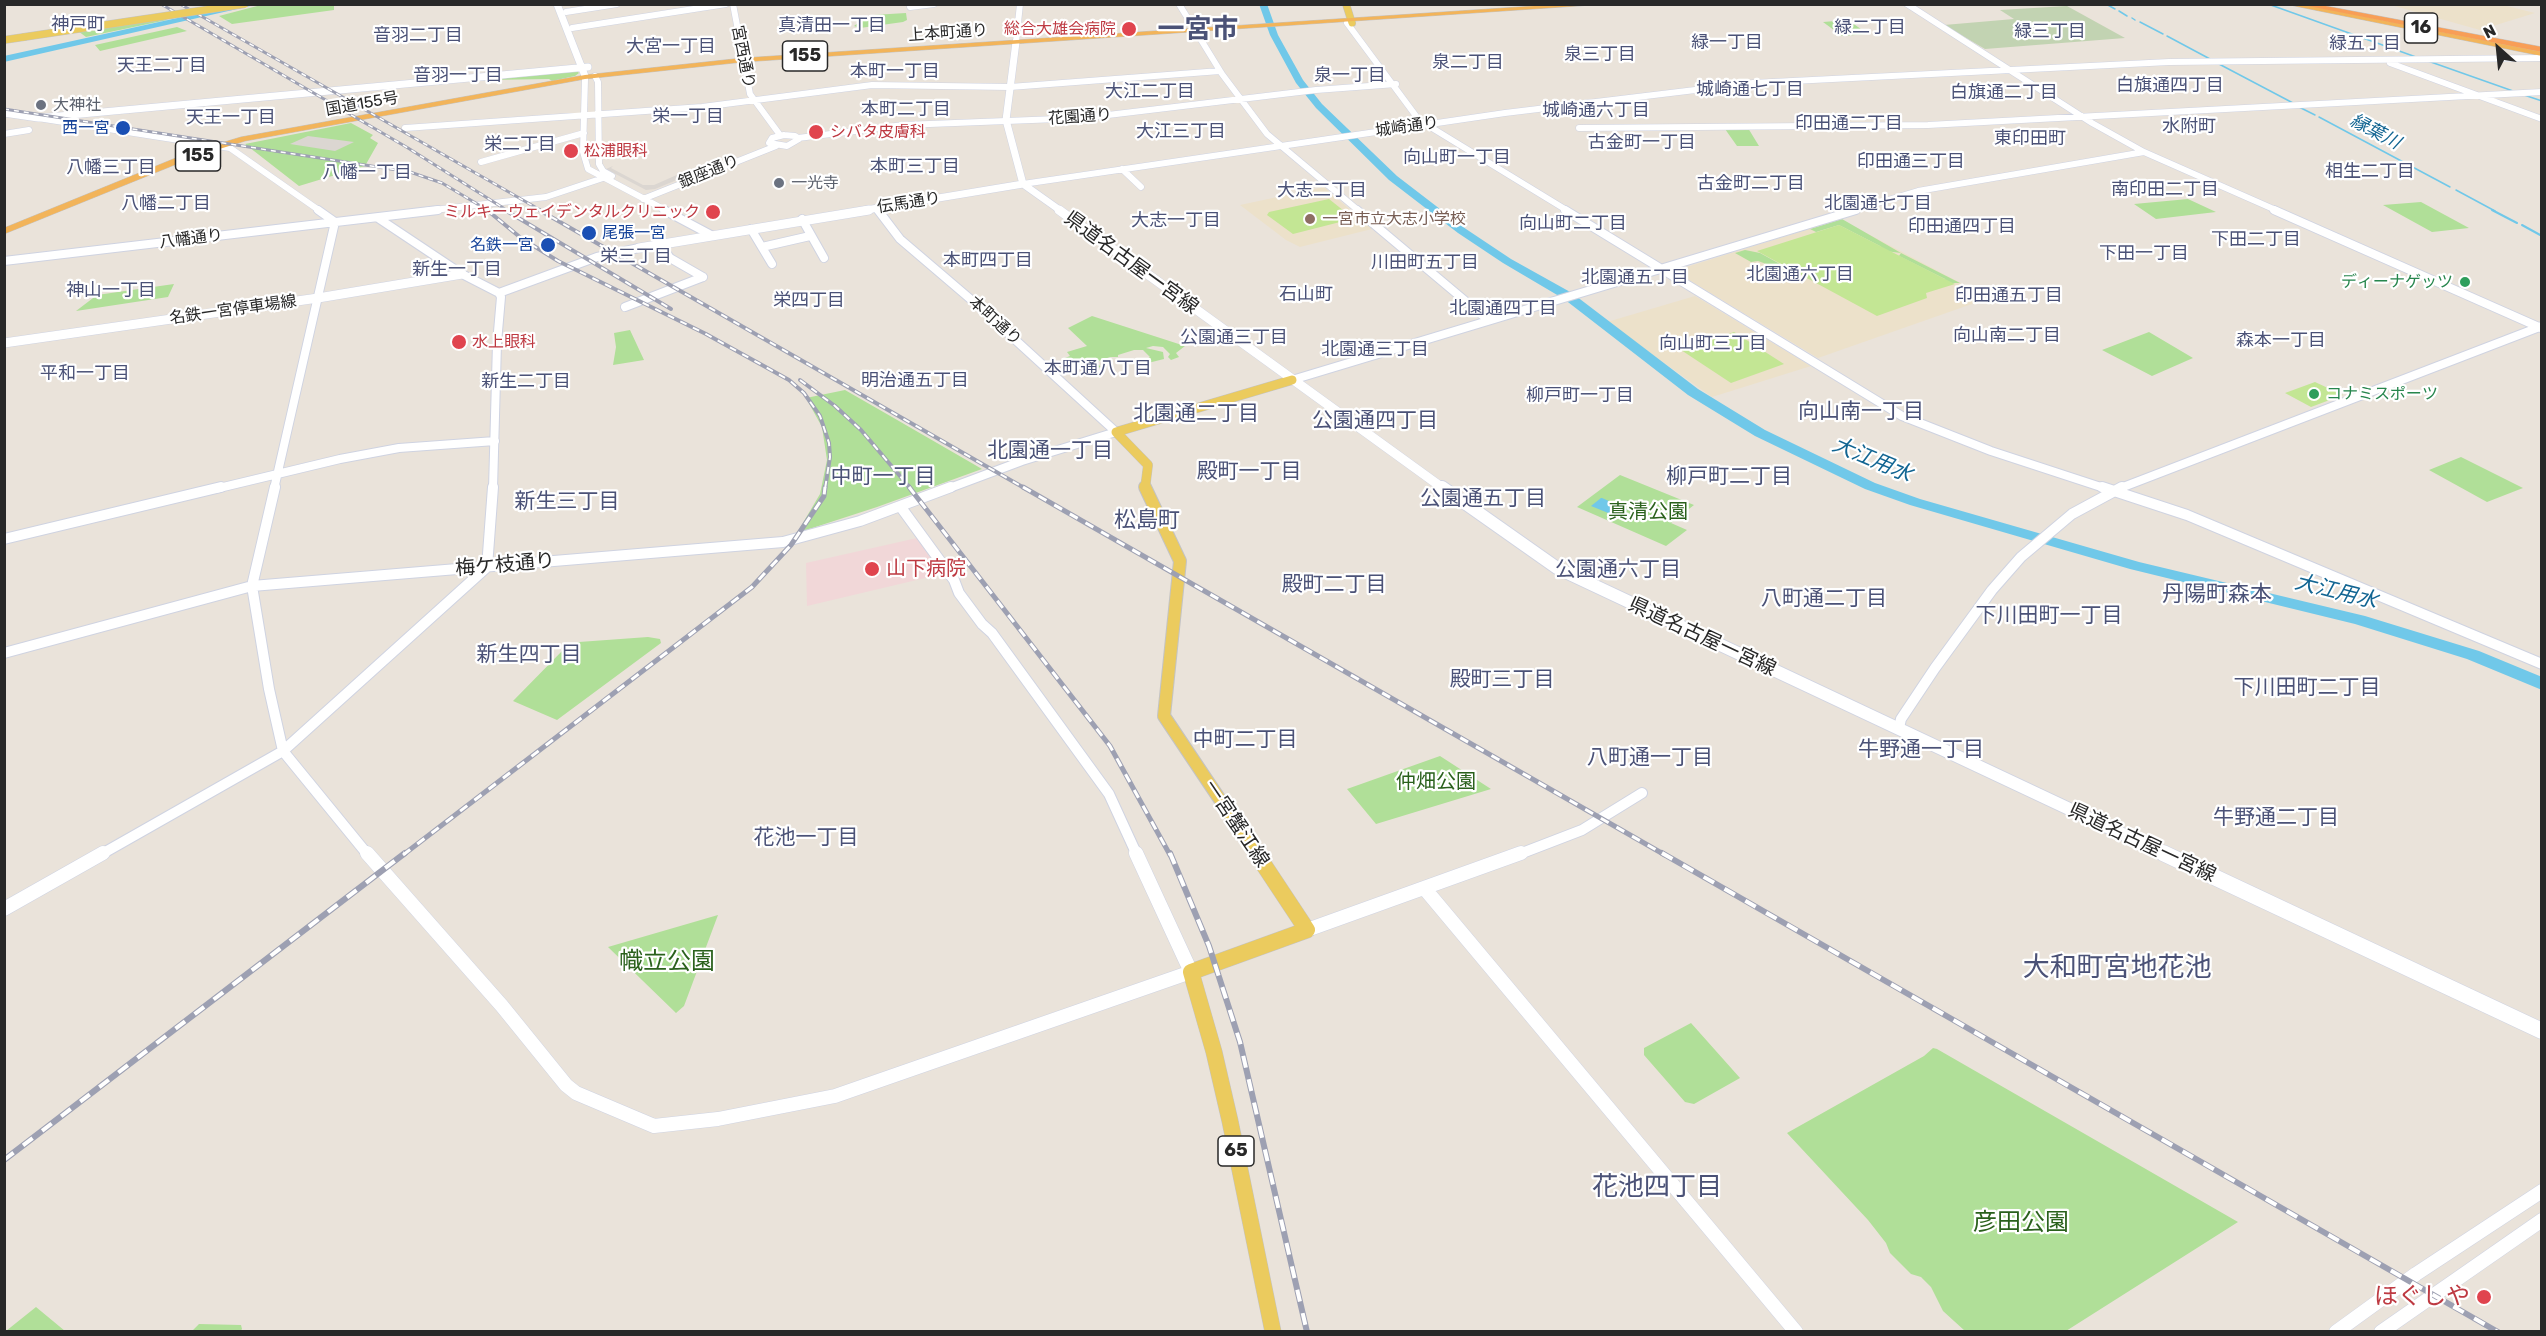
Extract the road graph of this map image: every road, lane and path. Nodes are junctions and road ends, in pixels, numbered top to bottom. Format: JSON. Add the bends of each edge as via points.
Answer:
{"nodes":[{"id":1,"x":236,"y":4,"type":"edge"},
{"id":2,"x":245,"y":4,"type":"edge"},
{"id":3,"x":556,"y":4,"type":"edge"},
{"id":4,"x":562,"y":4,"type":"edge"},
{"id":5,"x":617,"y":4,"type":"edge"},
{"id":6,"x":726,"y":4,"type":"edge"},
{"id":7,"x":733,"y":4,"type":"edge"},
{"id":8,"x":933,"y":4,"type":"edge"},
{"id":9,"x":1020,"y":4,"type":"edge"},
{"id":10,"x":1179,"y":4,"type":"edge"},
{"id":11,"x":1344,"y":4,"type":"edge"},
{"id":12,"x":1604,"y":4,"type":"edge"},
{"id":13,"x":1907,"y":4,"type":"edge"},
{"id":14,"x":2288,"y":4,"type":"edge"},
{"id":15,"x":2301,"y":4,"type":"edge"},
{"id":16,"x":2309,"y":4,"type":"edge"},
{"id":17,"x":910,"y":7,"type":"dead end"},
{"id":18,"x":566,"y":12,"type":"junction"},
{"id":19,"x":1349,"y":23,"type":"junction"},
{"id":20,"x":572,"y":28,"type":"junction"},
{"id":21,"x":1194,"y":30,"type":"junction"},
{"id":22,"x":24,"y":37,"type":"junction"},
{"id":23,"x":4,"y":39,"type":"edge"},
{"id":24,"x":1016,"y":42,"type":"junction"},
{"id":25,"x":2539,"y":54,"type":"edge"},
{"id":26,"x":743,"y":60,"type":"junction"},
{"id":27,"x":2381,"y":60,"type":"junction"},
{"id":28,"x":2010,"y":70,"type":"junction"},
{"id":29,"x":1220,"y":71,"type":"junction"},
{"id":30,"x":585,"y":73,"type":"junction"},
{"id":31,"x":595,"y":76,"type":"junction"},
{"id":32,"x":486,"y":81,"type":"dead end"},
{"id":33,"x":448,"y":82,"type":"junction"},
{"id":34,"x":1394,"y":84,"type":"junction"},
{"id":35,"x":1010,"y":87,"type":"junction"},
{"id":36,"x":2541,"y":92,"type":"edge"},
{"id":37,"x":2476,"y":95,"type":"junction"},
{"id":38,"x":1240,"y":99,"type":"junction"},
{"id":39,"x":753,"y":102,"type":"junction"},
{"id":40,"x":4,"y":113,"type":"edge"},
{"id":41,"x":597,"y":114,"type":"junction"},
{"id":42,"x":584,"y":115,"type":"junction"},
{"id":43,"x":2081,"y":116,"type":"junction"},
{"id":44,"x":38,"y":118,"type":"junction"},
{"id":45,"x":2541,"y":119,"type":"edge"},
{"id":46,"x":1006,"y":120,"type":"junction"},
{"id":47,"x":1427,"y":124,"type":"junction"},
{"id":48,"x":405,"y":128,"type":"dead end"},
{"id":49,"x":1579,"y":128,"type":"dead end"},
{"id":50,"x":29,"y":130,"type":"dead end"},
{"id":51,"x":584,"y":133,"type":"junction"},
{"id":52,"x":4,"y":134,"type":"edge"},
{"id":53,"x":780,"y":135,"type":"junction"},
{"id":54,"x":798,"y":138,"type":"junction"},
{"id":55,"x":772,"y":145,"type":"junction"},
{"id":56,"x":1279,"y":145,"type":"junction"},
{"id":57,"x":221,"y":147,"type":"junction"},
{"id":58,"x":2144,"y":152,"type":"junction"},
{"id":59,"x":481,"y":162,"type":"dead end"},
{"id":60,"x":1122,"y":169,"type":"junction"},
{"id":61,"x":603,"y":178,"type":"junction"},
{"id":62,"x":1023,"y":184,"type":"junction"},
{"id":63,"x":1141,"y":187,"type":"dead end"},
{"id":64,"x":644,"y":196,"type":"junction"},
{"id":65,"x":878,"y":208,"type":"junction"},
{"id":66,"x":378,"y":218,"type":"junction"},
{"id":67,"x":799,"y":220,"type":"junction"},
{"id":68,"x":335,"y":222,"type":"junction"},
{"id":69,"x":752,"y":229,"type":"junction"},
{"id":70,"x":4,"y":232,"type":"edge"},
{"id":71,"x":714,"y":232,"type":"junction"},
{"id":72,"x":810,"y":236,"type":"junction"},
{"id":73,"x":660,"y":244,"type":"junction"},
{"id":74,"x":762,"y":247,"type":"junction"},
{"id":75,"x":639,"y":248,"type":"joint"},
{"id":76,"x":824,"y":258,"type":"dead end"},
{"id":77,"x":4,"y":261,"type":"edge"},
{"id":78,"x":772,"y":264,"type":"dead end"},
{"id":79,"x":1659,"y":269,"type":"junction"},
{"id":80,"x":462,"y":274,"type":"junction"},
{"id":81,"x":499,"y":293,"type":"junction"},
{"id":82,"x":318,"y":298,"type":"junction"},
{"id":83,"x":625,"y":307,"type":"dead end"},
{"id":84,"x":1488,"y":320,"type":"junction"},
{"id":85,"x":2541,"y":327,"type":"edge"},
{"id":86,"x":4,"y":343,"type":"edge"},
{"id":87,"x":1292,"y":380,"type":"junction"},
{"id":88,"x":1116,"y":432,"type":"junction"},
{"id":89,"x":495,"y":441,"type":"junction"},
{"id":90,"x":278,"y":473,"type":"junction"},
{"id":91,"x":2115,"y":490,"type":"junction"},
{"id":92,"x":900,"y":506,"type":"junction"},
{"id":93,"x":4,"y":539,"type":"edge"},
{"id":94,"x":487,"y":567,"type":"junction"},
{"id":95,"x":252,"y":586,"type":"junction"},
{"id":96,"x":4,"y":652,"type":"edge"},
{"id":97,"x":2541,"y":664,"type":"edge"},
{"id":98,"x":1899,"y":728,"type":"junction"},
{"id":99,"x":283,"y":751,"type":"junction"},
{"id":100,"x":1642,"y":793,"type":"dead end"},
{"id":101,"x":1425,"y":889,"type":"junction"},
{"id":102,"x":4,"y":909,"type":"edge"},
{"id":103,"x":1307,"y":930,"type":"junction"},
{"id":104,"x":1191,"y":972,"type":"junction"},
{"id":105,"x":2541,"y":1031,"type":"edge"},
{"id":106,"x":2541,"y":1191,"type":"edge"},
{"id":107,"x":2541,"y":1220,"type":"edge"},
{"id":108,"x":1273,"y":1332,"type":"edge"},
{"id":109,"x":1796,"y":1332,"type":"edge"},
{"id":110,"x":2336,"y":1332,"type":"edge"},
{"id":111,"x":2381,"y":1332,"type":"edge"}],
"edges":[{"from":1,"to":22,"type":"main road","bridge":true},
{"from":2,"to":22,"type":"main road","bridge":true},
{"from":3,"to":30,"type":"main road"},
{"from":4,"to":18,"type":"main road"},
{"from":5,"to":18,"type":"street"},
{"from":6,"to":20,"type":"street"},
{"from":7,"to":26,"type":"street","name":"宮西通り"},
{"from":8,"to":17,"type":"street"},
{"from":9,"to":24,"type":"street"},
{"from":10,"to":21,"type":"street"},
{"from":11,"to":19,"type":"main road"},
{"from":12,"to":19,"type":"highway","number":"155"},
{"from":13,"to":28,"type":"street"},
{"from":14,"to":25,"type":"highway"},
{"from":15,"to":25,"type":"highway","number":"16"},
{"from":16,"to":25,"type":"highway"},
{"from":18,"to":20,"type":"main road"},
{"from":19,"to":21,"type":"highway","number":"155"},
{"from":19,"to":34,"type":"street"},
{"from":20,"to":30,"type":"main road"},
{"from":21,"to":24,"type":"highway","number":"155"},
{"from":21,"to":29,"type":"street"},
{"from":22,"to":23,"type":"main road"},
{"from":24,"to":26,"type":"highway","name":"上本町通り","number":"155"},
{"from":24,"to":35,"type":"main road"},
{"from":25,"to":27,"type":"street","name":"城崎通り"},
{"from":26,"to":31,"type":"highway","name":"上本町通り","number":"155"},
{"from":26,"to":39,"type":"street","name":"宮西通り"},
{"from":27,"to":28,"type":"street","name":"城崎通り","via":[[2169,62]]},
{"from":27,"to":37,"type":"street"},
{"from":28,"to":43,"type":"street"},
{"from":28,"to":47,"type":"street","name":"城崎通り","via":[[1792,80]]},
{"from":29,"to":35,"type":"street"},
{"from":29,"to":38,"type":"street"},
{"from":30,"to":31,"type":"highway","name":"国道155号","number":"155"},
{"from":30,"to":33,"type":"main road"},
{"from":30,"to":42,"type":"street"},
{"from":30,"to":57,"type":"highway","name":"国道155号","number":"155","via":[[267,134]]},
{"from":31,"to":41,"type":"street"},
{"from":32,"to":33,"type":"main road"},
{"from":33,"to":44,"type":"main road"},
{"from":34,"to":38,"type":"street","name":"花園通り"},
{"from":34,"to":47,"type":"street","via":[[1412,113]]},
{"from":35,"to":39,"type":"street","via":[[872,85]]},
{"from":35,"to":46,"type":"main road"},
{"from":36,"to":37,"type":"street"},
{"from":37,"to":43,"type":"street"},
{"from":37,"to":45,"type":"street"},
{"from":38,"to":46,"type":"street","name":"花園通り","via":[[1083,118]]},
{"from":38,"to":56,"type":"street"},
{"from":39,"to":41,"type":"street"},
{"from":39,"to":53,"type":"street","name":"宮西通り"},
{"from":40,"to":44,"type":"main road"},
{"from":41,"to":42,"type":"street"},
{"from":41,"to":64,"type":"street","via":[[600,167]]},
{"from":42,"to":48,"type":"street"},
{"from":42,"to":51,"type":"street"},
{"from":43,"to":49,"type":"street","via":[[1875,126]]},
{"from":43,"to":58,"type":"street"},
{"from":44,"to":57,"type":"street"},
{"from":46,"to":54,"type":"street","name":"花園通り","via":[[859,129]]},
{"from":46,"to":62,"type":"main road"},
{"from":47,"to":56,"type":"street","name":"城崎通り"},
{"from":47,"to":79,"type":"street"},
{"from":50,"to":52,"type":"street"},
{"from":51,"to":59,"type":"street"},
{"from":51,"to":61,"type":"street","via":[[586,165]]},
{"from":53,"to":54,"type":"street"},
{"from":53,"to":55,"type":"street","via":[[770,140]]},
{"from":54,"to":55,"type":"street","via":[[794,144]]},
{"from":55,"to":64,"type":"street","name":"銀座通り"},
{"from":56,"to":60,"type":"street","name":"城崎通り"},
{"from":56,"to":84,"type":"street"},
{"from":57,"to":68,"type":"street"},
{"from":57,"to":70,"type":"highway","name":"国道155号","number":"155","via":[[148,172]]},
{"from":58,"to":79,"type":"street","via":[[1918,191]]},
{"from":58,"to":85,"type":"street"},
{"from":60,"to":62,"type":"street","name":"城崎通り"},
{"from":60,"to":63,"type":"street"},
{"from":61,"to":64,"type":"street"},
{"from":61,"to":66,"type":"street","name":"八幡通り","via":[[546,197]]},
{"from":62,"to":65,"type":"main road","name":"伝馬通り"},
{"from":62,"to":87,"type":"main road","name":"県道名古屋一宮線"},
{"from":64,"to":71,"type":"street"},
{"from":65,"to":67,"type":"main road","name":"伝馬通り"},
{"from":65,"to":88,"type":"street","name":"本町通り","via":[[900,239]]},
{"from":66,"to":68,"type":"street","name":"八幡通り"},
{"from":66,"to":80,"type":"street"},
{"from":67,"to":69,"type":"main road","name":"伝馬通り"},
{"from":67,"to":71,"type":"main road","name":"伝馬通り"},
{"from":67,"to":72,"type":"street"},
{"from":68,"to":77,"type":"street","name":"八幡通り"},
{"from":68,"to":82,"type":"street"},
{"from":69,"to":71,"type":"main road","name":"伝馬通り"},
{"from":69,"to":74,"type":"street"},
{"from":71,"to":73,"type":"main road"},
{"from":72,"to":74,"type":"street"},
{"from":72,"to":76,"type":"street"},
{"from":73,"to":75,"type":"main road"},
{"from":73,"to":83,"type":"street","via":[[670,258],[703,277]]},
{"from":74,"to":78,"type":"street"},
{"from":75,"to":81,"type":"street","via":[[597,257]]},
{"from":79,"to":84,"type":"street"},
{"from":79,"to":91,"type":"street","via":[[1902,416],[1991,451]]},
{"from":80,"to":81,"type":"street"},
{"from":80,"to":82,"type":"main road","name":"名鉄一宮停車場線"},
{"from":81,"to":89,"type":"street"},
{"from":82,"to":86,"type":"main road","name":"名鉄一宮停車場線"},
{"from":82,"to":90,"type":"street"},
{"from":84,"to":87,"type":"street"},
{"from":85,"to":91,"type":"street"},
{"from":87,"to":88,"type":"main road"},
{"from":87,"to":98,"type":"main road","name":"県道名古屋一宮線","via":[[1557,568]]},
{"from":88,"to":92,"type":"street","name":"梅ケ枝通り"},
{"from":88,"to":103,"type":"main road","name":"一宮蟹江線","via":[[1148,465],[1145,489],[1180,561],[1164,716]]},
{"from":89,"to":90,"type":"street","via":[[391,450]]},
{"from":89,"to":94,"type":"street"},
{"from":90,"to":93,"type":"street"},
{"from":90,"to":95,"type":"street"},
{"from":91,"to":97,"type":"street","via":[[2256,543]]},
{"from":91,"to":98,"type":"street","via":[[2072,514],[2021,557],[1935,668],[1900,719]]},
{"from":92,"to":94,"type":"street","name":"梅ケ枝通り","via":[[834,530],[783,542]]},
{"from":92,"to":104,"type":"street","via":[[954,580],[959,593],[1109,794]]},
{"from":94,"to":95,"type":"street","name":"梅ケ枝通り"},
{"from":94,"to":99,"type":"street"},
{"from":95,"to":96,"type":"street","name":"梅ケ枝通り"},
{"from":95,"to":99,"type":"street"},
{"from":98,"to":105,"type":"main road","name":"県道名古屋一宮線"},
{"from":99,"to":102,"type":"street"},
{"from":99,"to":104,"type":"street","via":[[566,1085],[576,1093],[654,1126],[718,1119],[835,1096]]},
{"from":100,"to":101,"type":"street","via":[[1582,830]]},
{"from":101,"to":103,"type":"street"},
{"from":101,"to":109,"type":"street"},
{"from":103,"to":104,"type":"main road"},
{"from":104,"to":108,"type":"main road","number":"65","via":[[1230,1121]]},
{"from":106,"to":110,"type":"street"},
{"from":107,"to":111,"type":"street"}]}
